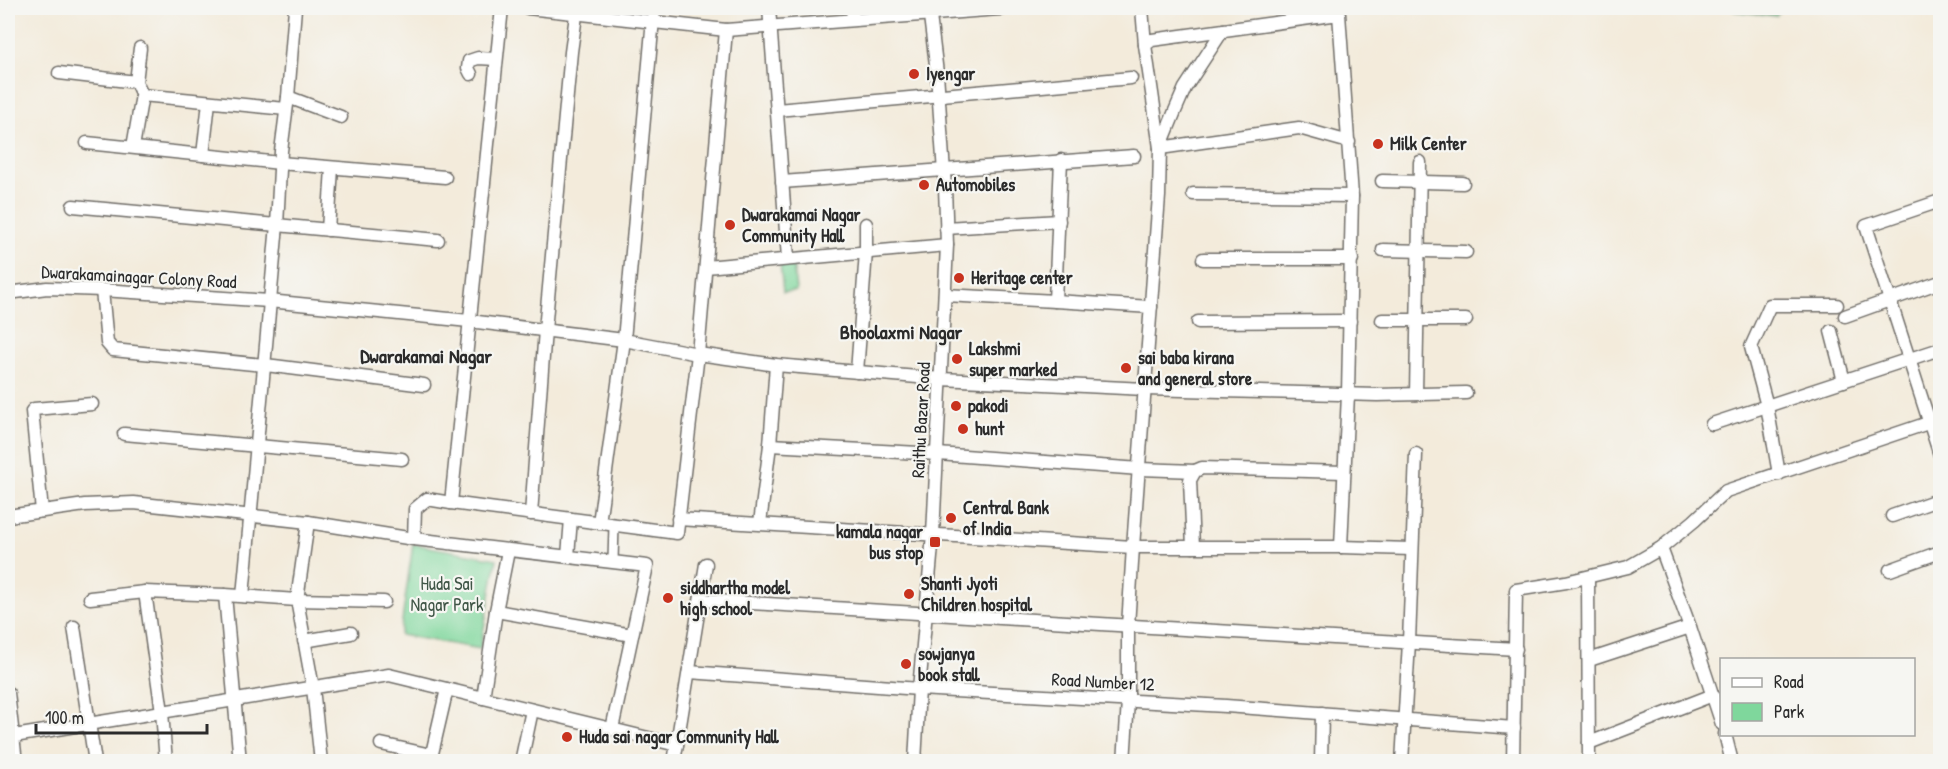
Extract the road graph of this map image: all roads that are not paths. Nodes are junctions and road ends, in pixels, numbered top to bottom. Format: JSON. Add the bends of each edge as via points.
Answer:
{"nodes":[{"id":1,"x":295,"y":8,"type":"edge"},
{"id":2,"x":502,"y":8,"type":"edge"},
{"id":3,"x":528,"y":8,"type":"edge"},
{"id":4,"x":654,"y":8,"type":"edge"},
{"id":5,"x":769,"y":8,"type":"edge"},
{"id":6,"x":1012,"y":8,"type":"edge"},
{"id":7,"x":1142,"y":8,"type":"edge"},
{"id":8,"x":577,"y":10,"type":"edge"},
{"id":9,"x":929,"y":11,"type":"edge"},
{"id":10,"x":852,"y":14,"type":"edge"},
{"id":11,"x":652,"y":22,"type":"junction"},
{"id":12,"x":770,"y":25,"type":"junction"},
{"id":13,"x":726,"y":30,"type":"junction"},
{"id":14,"x":1223,"y":30,"type":"junction"},
{"id":15,"x":1145,"y":45,"type":"junction"},
{"id":16,"x":140,"y":48,"type":"dead end"},
{"id":17,"x":496,"y":59,"type":"junction"},
{"id":18,"x":59,"y":73,"type":"dead end"},
{"id":19,"x":471,"y":74,"type":"dead end"},
{"id":20,"x":1131,"y":78,"type":"dead end"},
{"id":21,"x":136,"y":82,"type":"junction"},
{"id":22,"x":142,"y":95,"type":"junction"},
{"id":23,"x":938,"y":95,"type":"junction"},
{"id":24,"x":209,"y":102,"type":"junction"},
{"id":25,"x":287,"y":103,"type":"junction"},
{"id":26,"x":777,"y":110,"type":"junction"},
{"id":27,"x":341,"y":117,"type":"dead end"},
{"id":28,"x":1349,"y":142,"type":"junction"},
{"id":29,"x":87,"y":143,"type":"dead end"},
{"id":30,"x":133,"y":147,"type":"junction"},
{"id":31,"x":1161,"y":148,"type":"junction"},
{"id":32,"x":202,"y":155,"type":"junction"},
{"id":33,"x":1134,"y":156,"type":"dead end"},
{"id":34,"x":1061,"y":160,"type":"junction"},
{"id":35,"x":1420,"y":162,"type":"dead end"},
{"id":36,"x":280,"y":164,"type":"junction"},
{"id":37,"x":332,"y":168,"type":"junction"},
{"id":38,"x":944,"y":169,"type":"junction"},
{"id":39,"x":445,"y":177,"type":"dead end"},
{"id":40,"x":1382,"y":181,"type":"dead end"},
{"id":41,"x":782,"y":182,"type":"junction"},
{"id":42,"x":1420,"y":182,"type":"junction"},
{"id":43,"x":1463,"y":183,"type":"dead end"},
{"id":44,"x":1193,"y":194,"type":"dead end"},
{"id":45,"x":1352,"y":196,"type":"junction"},
{"id":46,"x":1941,"y":201,"type":"edge"},
{"id":47,"x":73,"y":206,"type":"dead end"},
{"id":48,"x":1059,"y":221,"type":"junction"},
{"id":49,"x":866,"y":224,"type":"dead end"},
{"id":50,"x":277,"y":225,"type":"junction"},
{"id":51,"x":946,"y":228,"type":"junction"},
{"id":52,"x":328,"y":230,"type":"junction"},
{"id":53,"x":438,"y":240,"type":"dead end"},
{"id":54,"x":947,"y":245,"type":"junction"},
{"id":55,"x":1383,"y":250,"type":"dead end"},
{"id":56,"x":1418,"y":250,"type":"junction"},
{"id":57,"x":866,"y":252,"type":"junction"},
{"id":58,"x":1466,"y":252,"type":"dead end"},
{"id":59,"x":788,"y":258,"type":"junction"},
{"id":60,"x":1203,"y":259,"type":"dead end"},
{"id":61,"x":1352,"y":259,"type":"junction"},
{"id":62,"x":706,"y":267,"type":"junction"},
{"id":63,"x":1941,"y":282,"type":"edge"},
{"id":64,"x":102,"y":290,"type":"junction"},
{"id":65,"x":8,"y":293,"type":"edge"},
{"id":66,"x":945,"y":295,"type":"junction"},
{"id":67,"x":1890,"y":300,"type":"junction"},
{"id":68,"x":269,"y":301,"type":"junction"},
{"id":69,"x":1055,"y":301,"type":"junction"},
{"id":70,"x":1837,"y":305,"type":"dead end"},
{"id":71,"x":1151,"y":307,"type":"junction"},
{"id":72,"x":1845,"y":316,"type":"dead end"},
{"id":73,"x":1382,"y":320,"type":"dead end"},
{"id":74,"x":1416,"y":320,"type":"junction"},
{"id":75,"x":1466,"y":320,"type":"dead end"},
{"id":76,"x":469,"y":321,"type":"junction"},
{"id":77,"x":1350,"y":321,"type":"junction"},
{"id":78,"x":1198,"y":322,"type":"dead end"},
{"id":79,"x":545,"y":330,"type":"junction"},
{"id":80,"x":1831,"y":331,"type":"dead end"},
{"id":81,"x":624,"y":340,"type":"junction"},
{"id":82,"x":1941,"y":349,"type":"edge"},
{"id":83,"x":698,"y":354,"type":"junction"},
{"id":84,"x":1910,"y":360,"type":"junction"},
{"id":85,"x":264,"y":365,"type":"junction"},
{"id":86,"x":776,"y":365,"type":"junction"},
{"id":87,"x":857,"y":372,"type":"junction"},
{"id":88,"x":941,"y":379,"type":"junction"},
{"id":89,"x":1844,"y":381,"type":"junction"},
{"id":90,"x":424,"y":385,"type":"dead end"},
{"id":91,"x":1145,"y":389,"type":"junction"},
{"id":92,"x":1466,"y":393,"type":"dead end"},
{"id":93,"x":1348,"y":394,"type":"junction"},
{"id":94,"x":1416,"y":394,"type":"junction"},
{"id":95,"x":92,"y":404,"type":"dead end"},
{"id":96,"x":1767,"y":406,"type":"junction"},
{"id":97,"x":1935,"y":421,"type":"edge"},
{"id":98,"x":1712,"y":424,"type":"dead end"},
{"id":99,"x":124,"y":434,"type":"dead end"},
{"id":100,"x":770,"y":445,"type":"junction"},
{"id":101,"x":257,"y":446,"type":"junction"},
{"id":102,"x":938,"y":454,"type":"junction"},
{"id":103,"x":1416,"y":454,"type":"dead end"},
{"id":104,"x":1941,"y":455,"type":"edge"},
{"id":105,"x":402,"y":459,"type":"dead end"},
{"id":106,"x":1140,"y":469,"type":"junction"},
{"id":107,"x":1195,"y":471,"type":"junction"},
{"id":108,"x":1344,"y":472,"type":"junction"},
{"id":109,"x":1779,"y":474,"type":"junction"},
{"id":110,"x":1941,"y":499,"type":"edge"},
{"id":111,"x":451,"y":503,"type":"junction"},
{"id":112,"x":42,"y":512,"type":"junction"},
{"id":113,"x":531,"y":514,"type":"junction"},
{"id":114,"x":8,"y":516,"type":"edge"},
{"id":115,"x":250,"y":516,"type":"junction"},
{"id":116,"x":1892,"y":516,"type":"dead end"},
{"id":117,"x":571,"y":519,"type":"junction"},
{"id":118,"x":678,"y":519,"type":"junction"},
{"id":119,"x":308,"y":522,"type":"junction"},
{"id":120,"x":599,"y":523,"type":"junction"},
{"id":121,"x":760,"y":524,"type":"junction"},
{"id":122,"x":614,"y":525,"type":"junction"},
{"id":123,"x":933,"y":535,"type":"junction"},
{"id":124,"x":414,"y":539,"type":"junction"},
{"id":125,"x":1133,"y":547,"type":"junction"},
{"id":126,"x":1193,"y":547,"type":"junction"},
{"id":127,"x":1341,"y":547,"type":"junction"},
{"id":128,"x":1661,"y":548,"type":"junction"},
{"id":129,"x":1411,"y":549,"type":"junction"},
{"id":130,"x":508,"y":551,"type":"junction"},
{"id":131,"x":1941,"y":552,"type":"edge"},
{"id":132,"x":568,"y":556,"type":"junction"},
{"id":133,"x":613,"y":561,"type":"junction"},
{"id":134,"x":706,"y":564,"type":"dead end"},
{"id":135,"x":1890,"y":570,"type":"dead end"},
{"id":136,"x":1588,"y":578,"type":"junction"},
{"id":137,"x":146,"y":592,"type":"junction"},
{"id":138,"x":225,"y":595,"type":"junction"},
{"id":139,"x":243,"y":596,"type":"junction"},
{"id":140,"x":90,"y":598,"type":"dead end"},
{"id":141,"x":297,"y":600,"type":"junction"},
{"id":142,"x":700,"y":600,"type":"junction"},
{"id":143,"x":384,"y":602,"type":"dead end"},
{"id":144,"x":496,"y":611,"type":"junction"},
{"id":145,"x":926,"y":614,"type":"junction"},
{"id":146,"x":1128,"y":626,"type":"junction"},
{"id":147,"x":74,"y":627,"type":"dead end"},
{"id":148,"x":1690,"y":627,"type":"junction"},
{"id":149,"x":351,"y":633,"type":"dead end"},
{"id":150,"x":632,"y":635,"type":"junction"},
{"id":151,"x":304,"y":640,"type":"junction"},
{"id":152,"x":1409,"y":642,"type":"junction"},
{"id":153,"x":1516,"y":649,"type":"junction"},
{"id":154,"x":1589,"y":660,"type":"junction"},
{"id":155,"x":690,"y":672,"type":"junction"},
{"id":156,"x":313,"y":688,"type":"junction"},
{"id":157,"x":447,"y":689,"type":"junction"},
{"id":158,"x":919,"y":689,"type":"junction"},
{"id":159,"x":8,"y":693,"type":"edge"},
{"id":160,"x":1713,"y":695,"type":"junction"},
{"id":161,"x":483,"y":698,"type":"junction"},
{"id":162,"x":1128,"y":701,"type":"junction"},
{"id":163,"x":234,"y":702,"type":"junction"},
{"id":164,"x":532,"y":710,"type":"junction"},
{"id":165,"x":162,"y":712,"type":"junction"},
{"id":166,"x":1322,"y":713,"type":"junction"},
{"id":167,"x":1720,"y":718,"type":"edge"},
{"id":168,"x":1405,"y":720,"type":"junction"},
{"id":169,"x":90,"y":724,"type":"junction"},
{"id":170,"x":1514,"y":728,"type":"junction"},
{"id":171,"x":612,"y":729,"type":"junction"},
{"id":172,"x":1725,"y":736,"type":"edge"},
{"id":173,"x":10,"y":737,"type":"edge"},
{"id":174,"x":1589,"y":743,"type":"junction"},
{"id":175,"x":381,"y":744,"type":"dead end"},
{"id":176,"x":677,"y":745,"type":"junction"},
{"id":177,"x":430,"y":758,"type":"edge"},
{"id":178,"x":16,"y":762,"type":"edge"},
{"id":179,"x":95,"y":762,"type":"edge"},
{"id":180,"x":166,"y":762,"type":"edge"},
{"id":181,"x":240,"y":762,"type":"edge"},
{"id":182,"x":321,"y":762,"type":"edge"},
{"id":183,"x":521,"y":762,"type":"edge"},
{"id":184,"x":674,"y":762,"type":"edge"},
{"id":185,"x":915,"y":762,"type":"edge"},
{"id":186,"x":1124,"y":762,"type":"edge"},
{"id":187,"x":1322,"y":762,"type":"edge"},
{"id":188,"x":1402,"y":762,"type":"edge"},
{"id":189,"x":1513,"y":762,"type":"edge"},
{"id":190,"x":1589,"y":762,"type":"edge"},
{"id":191,"x":1732,"y":762,"type":"edge"}],
"edges":[{"from":1,"to":25,"type":"street"},
{"from":2,"to":17,"type":"street"},
{"from":3,"to":8,"type":"street"},
{"from":4,"to":11,"type":"street"},
{"from":5,"to":12,"type":"street"},
{"from":6,"to":9,"type":"street"},
{"from":7,"to":15,"type":"street"},
{"from":8,"to":11,"type":"street"},
{"from":8,"to":79,"type":"street"},
{"from":9,"to":10,"type":"street"},
{"from":9,"to":23,"type":"street","name":"Raithu Bazar Road"},
{"from":10,"to":12,"type":"street"},
{"from":11,"to":13,"type":"street"},
{"from":11,"to":81,"type":"street"},
{"from":12,"to":13,"type":"street"},
{"from":12,"to":26,"type":"street"},
{"from":13,"to":62,"type":"street"},
{"from":14,"to":15,"type":"street","via":[[1152,40]]},
{"from":14,"to":28,"type":"street","via":[[1339,14]]},
{"from":14,"to":31,"type":"street","via":[[1185,88]]},
{"from":15,"to":31,"type":"street"},
{"from":16,"to":21,"type":"street"},
{"from":17,"to":19,"type":"street","via":[[469,61]]},
{"from":17,"to":76,"type":"street"},
{"from":18,"to":21,"type":"street"},
{"from":20,"to":23,"type":"street"},
{"from":21,"to":22,"type":"street"},
{"from":22,"to":24,"type":"street"},
{"from":22,"to":30,"type":"street"},
{"from":23,"to":26,"type":"street"},
{"from":23,"to":38,"type":"street","name":"Raithu Bazar Road"},
{"from":24,"to":25,"type":"street"},
{"from":24,"to":32,"type":"street"},
{"from":25,"to":27,"type":"street"},
{"from":25,"to":36,"type":"street"},
{"from":26,"to":41,"type":"street"},
{"from":28,"to":31,"type":"street","via":[[1299,128]]},
{"from":28,"to":45,"type":"street"},
{"from":29,"to":30,"type":"street"},
{"from":30,"to":32,"type":"street"},
{"from":31,"to":71,"type":"street"},
{"from":32,"to":36,"type":"street"},
{"from":33,"to":34,"type":"street"},
{"from":34,"to":38,"type":"street"},
{"from":34,"to":48,"type":"street"},
{"from":35,"to":42,"type":"street"},
{"from":36,"to":37,"type":"street"},
{"from":36,"to":50,"type":"street"},
{"from":37,"to":39,"type":"street"},
{"from":37,"to":52,"type":"street"},
{"from":38,"to":41,"type":"street"},
{"from":38,"to":51,"type":"street","name":"Raithu Bazar Road"},
{"from":40,"to":42,"type":"street"},
{"from":41,"to":59,"type":"street"},
{"from":42,"to":43,"type":"street"},
{"from":42,"to":56,"type":"street"},
{"from":44,"to":45,"type":"street"},
{"from":45,"to":61,"type":"street"},
{"from":46,"to":67,"type":"street","via":[[1866,226]]},
{"from":47,"to":50,"type":"street"},
{"from":48,"to":51,"type":"street"},
{"from":48,"to":69,"type":"street"},
{"from":49,"to":57,"type":"street"},
{"from":50,"to":52,"type":"street"},
{"from":50,"to":68,"type":"street"},
{"from":51,"to":54,"type":"street","name":"Raithu Bazar Road"},
{"from":52,"to":53,"type":"street"},
{"from":54,"to":57,"type":"street"},
{"from":54,"to":66,"type":"street","name":"Raithu Bazar Road"},
{"from":55,"to":56,"type":"street"},
{"from":56,"to":58,"type":"street"},
{"from":56,"to":74,"type":"street"},
{"from":57,"to":59,"type":"street"},
{"from":57,"to":87,"type":"street"},
{"from":59,"to":62,"type":"street"},
{"from":60,"to":61,"type":"street"},
{"from":61,"to":77,"type":"street"},
{"from":62,"to":83,"type":"street"},
{"from":63,"to":67,"type":"street"},
{"from":64,"to":65,"type":"street","name":"Dwarakamainagar Colony Road","via":[[47,288]]},
{"from":64,"to":68,"type":"street","name":"Dwarakamainagar Colony Road"},
{"from":64,"to":85,"type":"street","via":[[107,343],[113,350]]},
{"from":66,"to":69,"type":"street"},
{"from":66,"to":88,"type":"street","name":"Raithu Bazar Road"},
{"from":67,"to":72,"type":"street"},
{"from":67,"to":84,"type":"street"},
{"from":68,"to":76,"type":"street","name":"Dwarakamainagar Colony Road"},
{"from":68,"to":85,"type":"street"},
{"from":69,"to":71,"type":"street"},
{"from":70,"to":96,"type":"street","via":[[1770,305],[1751,347]]},
{"from":71,"to":91,"type":"street"},
{"from":73,"to":74,"type":"street"},
{"from":74,"to":75,"type":"street"},
{"from":74,"to":94,"type":"street"},
{"from":76,"to":79,"type":"street","name":"Dwarakamainagar Colony Road"},
{"from":76,"to":111,"type":"street"},
{"from":77,"to":78,"type":"street"},
{"from":77,"to":93,"type":"street"},
{"from":79,"to":81,"type":"street","name":"Dwarakamainagar Colony Road"},
{"from":79,"to":113,"type":"street"},
{"from":80,"to":89,"type":"street"},
{"from":81,"to":83,"type":"street","name":"Dwarakamainagar Colony Road"},
{"from":81,"to":120,"type":"street"},
{"from":82,"to":84,"type":"street"},
{"from":83,"to":86,"type":"street","name":"Dwarakamainagar Colony Road"},
{"from":83,"to":118,"type":"street"},
{"from":84,"to":89,"type":"street"},
{"from":84,"to":97,"type":"street"},
{"from":85,"to":90,"type":"street"},
{"from":85,"to":101,"type":"street"},
{"from":86,"to":87,"type":"street","name":"Dwarakamainagar Colony Road"},
{"from":86,"to":100,"type":"street"},
{"from":87,"to":88,"type":"street","name":"Dwarakamainagar Colony Road"},
{"from":88,"to":91,"type":"street","name":"Dwarakamainagar Colony Road"},
{"from":88,"to":102,"type":"street","name":"Raithu Bazar Road"},
{"from":89,"to":96,"type":"street"},
{"from":91,"to":93,"type":"street","name":"Dwarakamainagar Colony Road"},
{"from":91,"to":106,"type":"street"},
{"from":92,"to":94,"type":"street","name":"Dwarakamainagar Colony Road"},
{"from":93,"to":94,"type":"street","name":"Dwarakamainagar Colony Road"},
{"from":93,"to":108,"type":"street"},
{"from":95,"to":112,"type":"street","via":[[32,411]]},
{"from":96,"to":98,"type":"street"},
{"from":96,"to":109,"type":"street"},
{"from":97,"to":104,"type":"street"},
{"from":97,"to":109,"type":"street"},
{"from":99,"to":101,"type":"street"},
{"from":100,"to":102,"type":"street"},
{"from":100,"to":121,"type":"street"},
{"from":101,"to":105,"type":"street"},
{"from":101,"to":115,"type":"street"},
{"from":102,"to":106,"type":"street"},
{"from":102,"to":123,"type":"street","name":"Raithu Bazar Road"},
{"from":103,"to":129,"type":"street"},
{"from":106,"to":107,"type":"street"},
{"from":106,"to":125,"type":"street"},
{"from":107,"to":108,"type":"street","via":[[1202,468]]},
{"from":107,"to":126,"type":"street","via":[[1190,480]]},
{"from":108,"to":127,"type":"street"},
{"from":109,"to":128,"type":"street","via":[[1726,491]]},
{"from":110,"to":116,"type":"street"},
{"from":111,"to":113,"type":"street"},
{"from":111,"to":124,"type":"street","via":[[427,499],[415,509]]},
{"from":112,"to":114,"type":"street"},
{"from":112,"to":115,"type":"street","via":[[134,503]]},
{"from":113,"to":117,"type":"street"},
{"from":115,"to":119,"type":"street"},
{"from":115,"to":139,"type":"street"},
{"from":117,"to":120,"type":"street"},
{"from":117,"to":132,"type":"street"},
{"from":118,"to":121,"type":"street"},
{"from":118,"to":122,"type":"street","via":[[677,533]]},
{"from":119,"to":124,"type":"street"},
{"from":119,"to":141,"type":"street"},
{"from":120,"to":122,"type":"street"},
{"from":121,"to":123,"type":"street"},
{"from":122,"to":133,"type":"street"},
{"from":123,"to":125,"type":"street"},
{"from":123,"to":145,"type":"street","name":"Raithu Bazar Road"},
{"from":124,"to":130,"type":"street"},
{"from":125,"to":126,"type":"street"},
{"from":125,"to":146,"type":"street"},
{"from":126,"to":127,"type":"street"},
{"from":127,"to":129,"type":"street"},
{"from":128,"to":136,"type":"street","via":[[1628,567]]},
{"from":128,"to":148,"type":"street"},
{"from":129,"to":152,"type":"street"},
{"from":130,"to":132,"type":"street"},
{"from":130,"to":144,"type":"street"},
{"from":131,"to":135,"type":"street"},
{"from":132,"to":133,"type":"street"},
{"from":133,"to":150,"type":"street","via":[[647,566]]},
{"from":134,"to":142,"type":"street"},
{"from":136,"to":153,"type":"street","via":[[1516,590]]},
{"from":136,"to":154,"type":"street"},
{"from":137,"to":138,"type":"street"},
{"from":137,"to":140,"type":"street"},
{"from":137,"to":165,"type":"street"},
{"from":138,"to":139,"type":"street"},
{"from":138,"to":163,"type":"street"},
{"from":139,"to":141,"type":"street"},
{"from":141,"to":143,"type":"street"},
{"from":141,"to":151,"type":"street"},
{"from":142,"to":145,"type":"street"},
{"from":142,"to":155,"type":"street"},
{"from":144,"to":150,"type":"street"},
{"from":144,"to":161,"type":"street"},
{"from":145,"to":146,"type":"street"},
{"from":145,"to":158,"type":"street","name":"Raithu Bazar Road"},
{"from":146,"to":152,"type":"street"},
{"from":146,"to":162,"type":"street"},
{"from":147,"to":169,"type":"street"},
{"from":148,"to":154,"type":"street"},
{"from":148,"to":160,"type":"street"},
{"from":149,"to":151,"type":"street"},
{"from":150,"to":171,"type":"street"},
{"from":151,"to":156,"type":"street"},
{"from":152,"to":153,"type":"street"},
{"from":152,"to":168,"type":"street"},
{"from":153,"to":170,"type":"street"},
{"from":154,"to":174,"type":"street"},
{"from":155,"to":158,"type":"street","name":"Road Number 12"},
{"from":155,"to":176,"type":"street"},
{"from":156,"to":157,"type":"street","via":[[389,675]]},
{"from":156,"to":163,"type":"street"},
{"from":156,"to":182,"type":"street"},
{"from":157,"to":161,"type":"street"},
{"from":157,"to":177,"type":"street"},
{"from":158,"to":162,"type":"street","name":"Road Number 12"},
{"from":158,"to":185,"type":"street","name":"Raithu Bazar Road"},
{"from":159,"to":173,"type":"street"},
{"from":160,"to":167,"type":"street"},
{"from":160,"to":174,"type":"street"},
{"from":161,"to":164,"type":"street"},
{"from":162,"to":166,"type":"street","name":"Road Number 12"},
{"from":162,"to":186,"type":"street"},
{"from":163,"to":165,"type":"street"},
{"from":163,"to":181,"type":"street"},
{"from":164,"to":171,"type":"street"},
{"from":164,"to":183,"type":"street"},
{"from":165,"to":169,"type":"street"},
{"from":165,"to":180,"type":"street"},
{"from":166,"to":168,"type":"street","name":"Road Number 12"},
{"from":166,"to":187,"type":"street"},
{"from":168,"to":170,"type":"street","name":"Road Number 12"},
{"from":168,"to":188,"type":"street"},
{"from":169,"to":173,"type":"street"},
{"from":169,"to":179,"type":"street"},
{"from":170,"to":189,"type":"street"},
{"from":171,"to":176,"type":"street"},
{"from":172,"to":191,"type":"street"},
{"from":173,"to":178,"type":"street"},
{"from":174,"to":190,"type":"street"},
{"from":175,"to":177,"type":"street"},
{"from":176,"to":184,"type":"street"}]}
